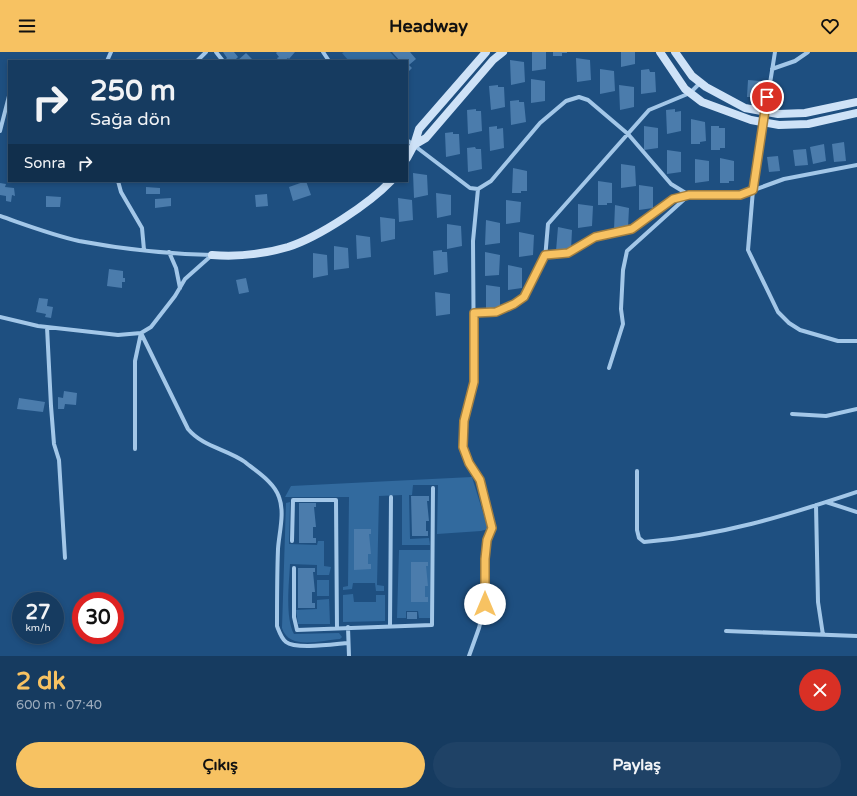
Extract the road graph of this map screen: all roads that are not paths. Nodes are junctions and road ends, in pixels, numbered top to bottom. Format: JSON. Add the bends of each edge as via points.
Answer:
{"nodes":[{"id":1,"x":206,"y":52,"type":"edge"},
{"id":2,"x":216,"y":52,"type":"edge"},
{"id":3,"x":486,"y":52,"type":"edge"},
{"id":4,"x":503,"y":52,"type":"edge"},
{"id":5,"x":660,"y":52,"type":"edge"},
{"id":6,"x":675,"y":52,"type":"edge"},
{"id":7,"x":775,"y":52,"type":"edge"},
{"id":8,"x":808,"y":52,"type":"edge"},
{"id":9,"x":478,"y":56,"type":"edge"},
{"id":10,"x":198,"y":60,"type":"edge"},
{"id":11,"x":222,"y":60,"type":"edge"},
{"id":12,"x":772,"y":69,"type":"junction"},
{"id":13,"x":700,"y":82,"type":"junction"},
{"id":14,"x":690,"y":93,"type":"junction"},
{"id":15,"x":8,"y":100,"type":"edge"},
{"id":16,"x":857,"y":102,"type":"edge"},
{"id":17,"x":765,"y":112,"type":"junction"},
{"id":18,"x":857,"y":113,"type":"edge"},
{"id":19,"x":763,"y":123,"type":"junction"},
{"id":20,"x":0,"y":131,"type":"edge"},
{"id":21,"x":628,"y":134,"type":"junction"},
{"id":22,"x":408,"y":141,"type":"edge"},
{"id":23,"x":414,"y":145,"type":"junction"},
{"id":24,"x":408,"y":156,"type":"edge"},
{"id":25,"x":857,"y":165,"type":"edge"},
{"id":26,"x":118,"y":182,"type":"edge"},
{"id":27,"x":390,"y":182,"type":"edge"},
{"id":28,"x":478,"y":189,"type":"junction"},
{"id":29,"x":753,"y":190,"type":"junction"},
{"id":30,"x":689,"y":195,"type":"junction"},
{"id":31,"x":0,"y":216,"type":"edge"},
{"id":32,"x":144,"y":250,"type":"junction"},
{"id":33,"x":169,"y":252,"type":"junction"},
{"id":34,"x":545,"y":255,"type":"junction"},
{"id":35,"x":212,"y":256,"type":"junction"},
{"id":36,"x":180,"y":288,"type":"junction"},
{"id":37,"x":474,"y":313,"type":"junction"},
{"id":38,"x":0,"y":317,"type":"edge"},
{"id":39,"x":47,"y":327,"type":"junction"},
{"id":40,"x":141,"y":333,"type":"junction"},
{"id":41,"x":857,"y":341,"type":"edge"},
{"id":42,"x":609,"y":368,"type":"dead end"},
{"id":43,"x":857,"y":409,"type":"edge"},
{"id":44,"x":792,"y":414,"type":"dead end"},
{"id":45,"x":135,"y":449,"type":"dead end"},
{"id":46,"x":637,"y":471,"type":"dead end"},
{"id":47,"x":433,"y":488,"type":"dead end"},
{"id":48,"x":857,"y":492,"type":"edge"},
{"id":49,"x":391,"y":497,"type":"dead end"},
{"id":50,"x":825,"y":502,"type":"junction"},
{"id":51,"x":816,"y":505,"type":"junction"},
{"id":52,"x":857,"y":512,"type":"edge"},
{"id":53,"x":292,"y":541,"type":"dead end"},
{"id":54,"x":65,"y":558,"type":"dead end"},
{"id":55,"x":294,"y":568,"type":"dead end"},
{"id":56,"x":390,"y":626,"type":"junction"},
{"id":57,"x":348,"y":627,"type":"junction"},
{"id":58,"x":337,"y":628,"type":"junction"},
{"id":59,"x":726,"y":631,"type":"dead end"},
{"id":60,"x":823,"y":635,"type":"junction"},
{"id":61,"x":857,"y":636,"type":"edge"},
{"id":62,"x":348,"y":643,"type":"junction"},
{"id":63,"x":349,"y":656,"type":"edge"},
{"id":64,"x":469,"y":656,"type":"edge"}],
"edges":[{"from":1,"to":10,"type":"street"},
{"from":2,"to":11,"type":"street"},
{"from":3,"to":9,"type":"street"},
{"from":4,"to":23,"type":"street","via":[[493,60],[426,138]]},
{"from":5,"to":14,"type":"street"},
{"from":6,"to":13,"type":"street","via":[[692,76]]},
{"from":7,"to":12,"type":"street"},
{"from":8,"to":12,"type":"street","via":[[795,61]]},
{"from":9,"to":23,"type":"street","via":[[419,129]]},
{"from":12,"to":17,"type":"street"},
{"from":13,"to":14,"type":"street"},
{"from":13,"to":17,"type":"street","via":[[745,108]]},
{"from":14,"to":19,"type":"street","via":[[702,102]]},
{"from":14,"to":21,"type":"street","via":[[650,110]]},
{"from":15,"to":20,"type":"street"},
{"from":16,"to":17,"type":"street","via":[[805,112]]},
{"from":17,"to":19,"type":"street"},
{"from":18,"to":19,"type":"street","via":[[808,124],[779,126]]},
{"from":19,"to":29,"type":"street"},
{"from":21,"to":28,"type":"street","via":[[588,100],[579,97],[566,101],[540,123],[491,181]]},
{"from":21,"to":30,"type":"street","via":[[671,184]]},
{"from":21,"to":34,"type":"street","via":[[548,224]]},
{"from":22,"to":23,"type":"street"},
{"from":23,"to":24,"type":"street"},
{"from":23,"to":28,"type":"street","via":[[470,188]]},
{"from":25,"to":29,"type":"street","via":[[784,179]]},
{"from":26,"to":32,"type":"street","via":[[121,192],[142,228]]},
{"from":27,"to":35,"type":"street","via":[[377,195],[326,228],[290,246],[265,253]]},
{"from":28,"to":37,"type":"street","via":[[473,241]]},
{"from":29,"to":30,"type":"street","via":[[740,195]]},
{"from":29,"to":41,"type":"street","via":[[748,250],[778,312],[800,330],[838,341]]},
{"from":30,"to":34,"type":"street","via":[[673,199],[632,229],[595,237],[568,253]]},
{"from":30,"to":42,"type":"street","via":[[628,250],[623,270],[623,324]]},
{"from":31,"to":32,"type":"street","via":[[38,230],[78,240]]},
{"from":32,"to":33,"type":"street"},
{"from":33,"to":35,"type":"street"},
{"from":33,"to":36,"type":"street","via":[[176,268]]},
{"from":34,"to":37,"type":"street","via":[[524,297],[496,312]]},
{"from":35,"to":36,"type":"street","via":[[185,279]]},
{"from":36,"to":40,"type":"street","via":[[151,327]]},
{"from":37,"to":64,"type":"street","via":[[474,382],[464,421],[463,447],[480,480],[492,528],[487,540],[485,559],[485,604]]},
{"from":38,"to":39,"type":"street"},
{"from":39,"to":40,"type":"street","via":[[118,335]]},
{"from":39,"to":54,"type":"street","via":[[51,406],[54,444],[59,460]]},
{"from":40,"to":45,"type":"street","via":[[134,361]]},
{"from":40,"to":62,"type":"street","via":[[188,429],[211,447],[243,461],[265,479],[278,496],[281,505],[277,626],[280,635],[287,643],[296,645]]},
{"from":43,"to":44,"type":"street","via":[[826,416]]},
{"from":46,"to":51,"type":"street","via":[[637,530],[639,538],[644,542],[722,532]]},
{"from":47,"to":56,"type":"street","via":[[432,624]]},
{"from":48,"to":50,"type":"street"},
{"from":49,"to":56,"type":"street"},
{"from":50,"to":51,"type":"street"},
{"from":50,"to":52,"type":"street"},
{"from":51,"to":60,"type":"street","via":[[818,602]]},
{"from":53,"to":58,"type":"street","via":[[293,500],[336,500]]},
{"from":55,"to":58,"type":"street","via":[[294,616],[297,630]]},
{"from":56,"to":57,"type":"street"},
{"from":57,"to":58,"type":"street"},
{"from":57,"to":62,"type":"street"},
{"from":59,"to":60,"type":"street"},
{"from":60,"to":61,"type":"street"},
{"from":62,"to":63,"type":"street"}]}
